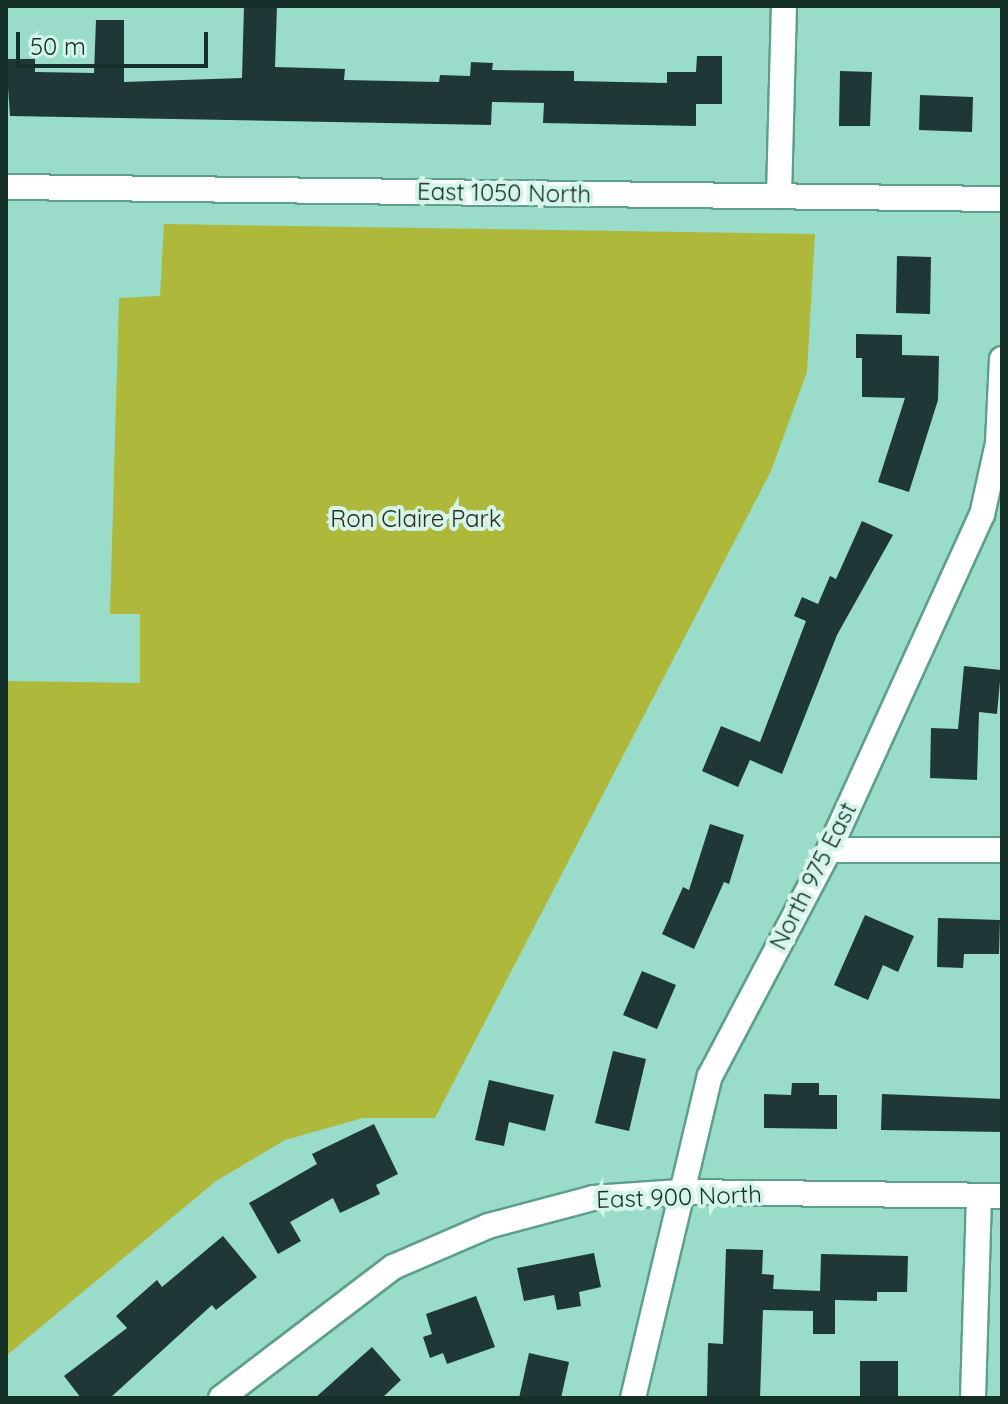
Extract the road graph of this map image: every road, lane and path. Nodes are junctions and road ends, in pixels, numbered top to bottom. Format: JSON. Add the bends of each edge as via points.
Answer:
{"nodes":[{"id":1,"x":784,"y":6,"type":"edge"},
{"id":2,"x":6,"y":187,"type":"edge"},
{"id":3,"x":779,"y":196,"type":"junction"},
{"id":4,"x":1002,"y":199,"type":"edge"},
{"id":5,"x":1002,"y":359,"type":"edge"},
{"id":6,"x":829,"y":850,"type":"junction"},
{"id":7,"x":1002,"y":850,"type":"edge"},
{"id":8,"x":680,"y":1192,"type":"junction"},
{"id":9,"x":990,"y":1196,"type":"edge"},
{"id":10,"x":221,"y":1398,"type":"edge"},
{"id":11,"x":633,"y":1398,"type":"edge"},
{"id":12,"x":973,"y":1398,"type":"edge"}],
"edges":[{"from":1,"to":3,"type":"street"},
{"from":2,"to":3,"type":"street","name":"East 1050 North"},
{"from":3,"to":4,"type":"street","name":"East 1050 North"},
{"from":5,"to":6,"type":"street","name":"North 975 East","via":[[998,443],[982,515]]},
{"from":6,"to":7,"type":"street"},
{"from":6,"to":8,"type":"street","name":"North 975 East","via":[[710,1076]]},
{"from":8,"to":9,"type":"street","name":"East 900 North"},
{"from":8,"to":10,"type":"street","name":"East 900 North","via":[[593,1198],[488,1226],[393,1267]]},
{"from":8,"to":11,"type":"street","name":"North 975 East"},
{"from":9,"to":12,"type":"street"}]}
